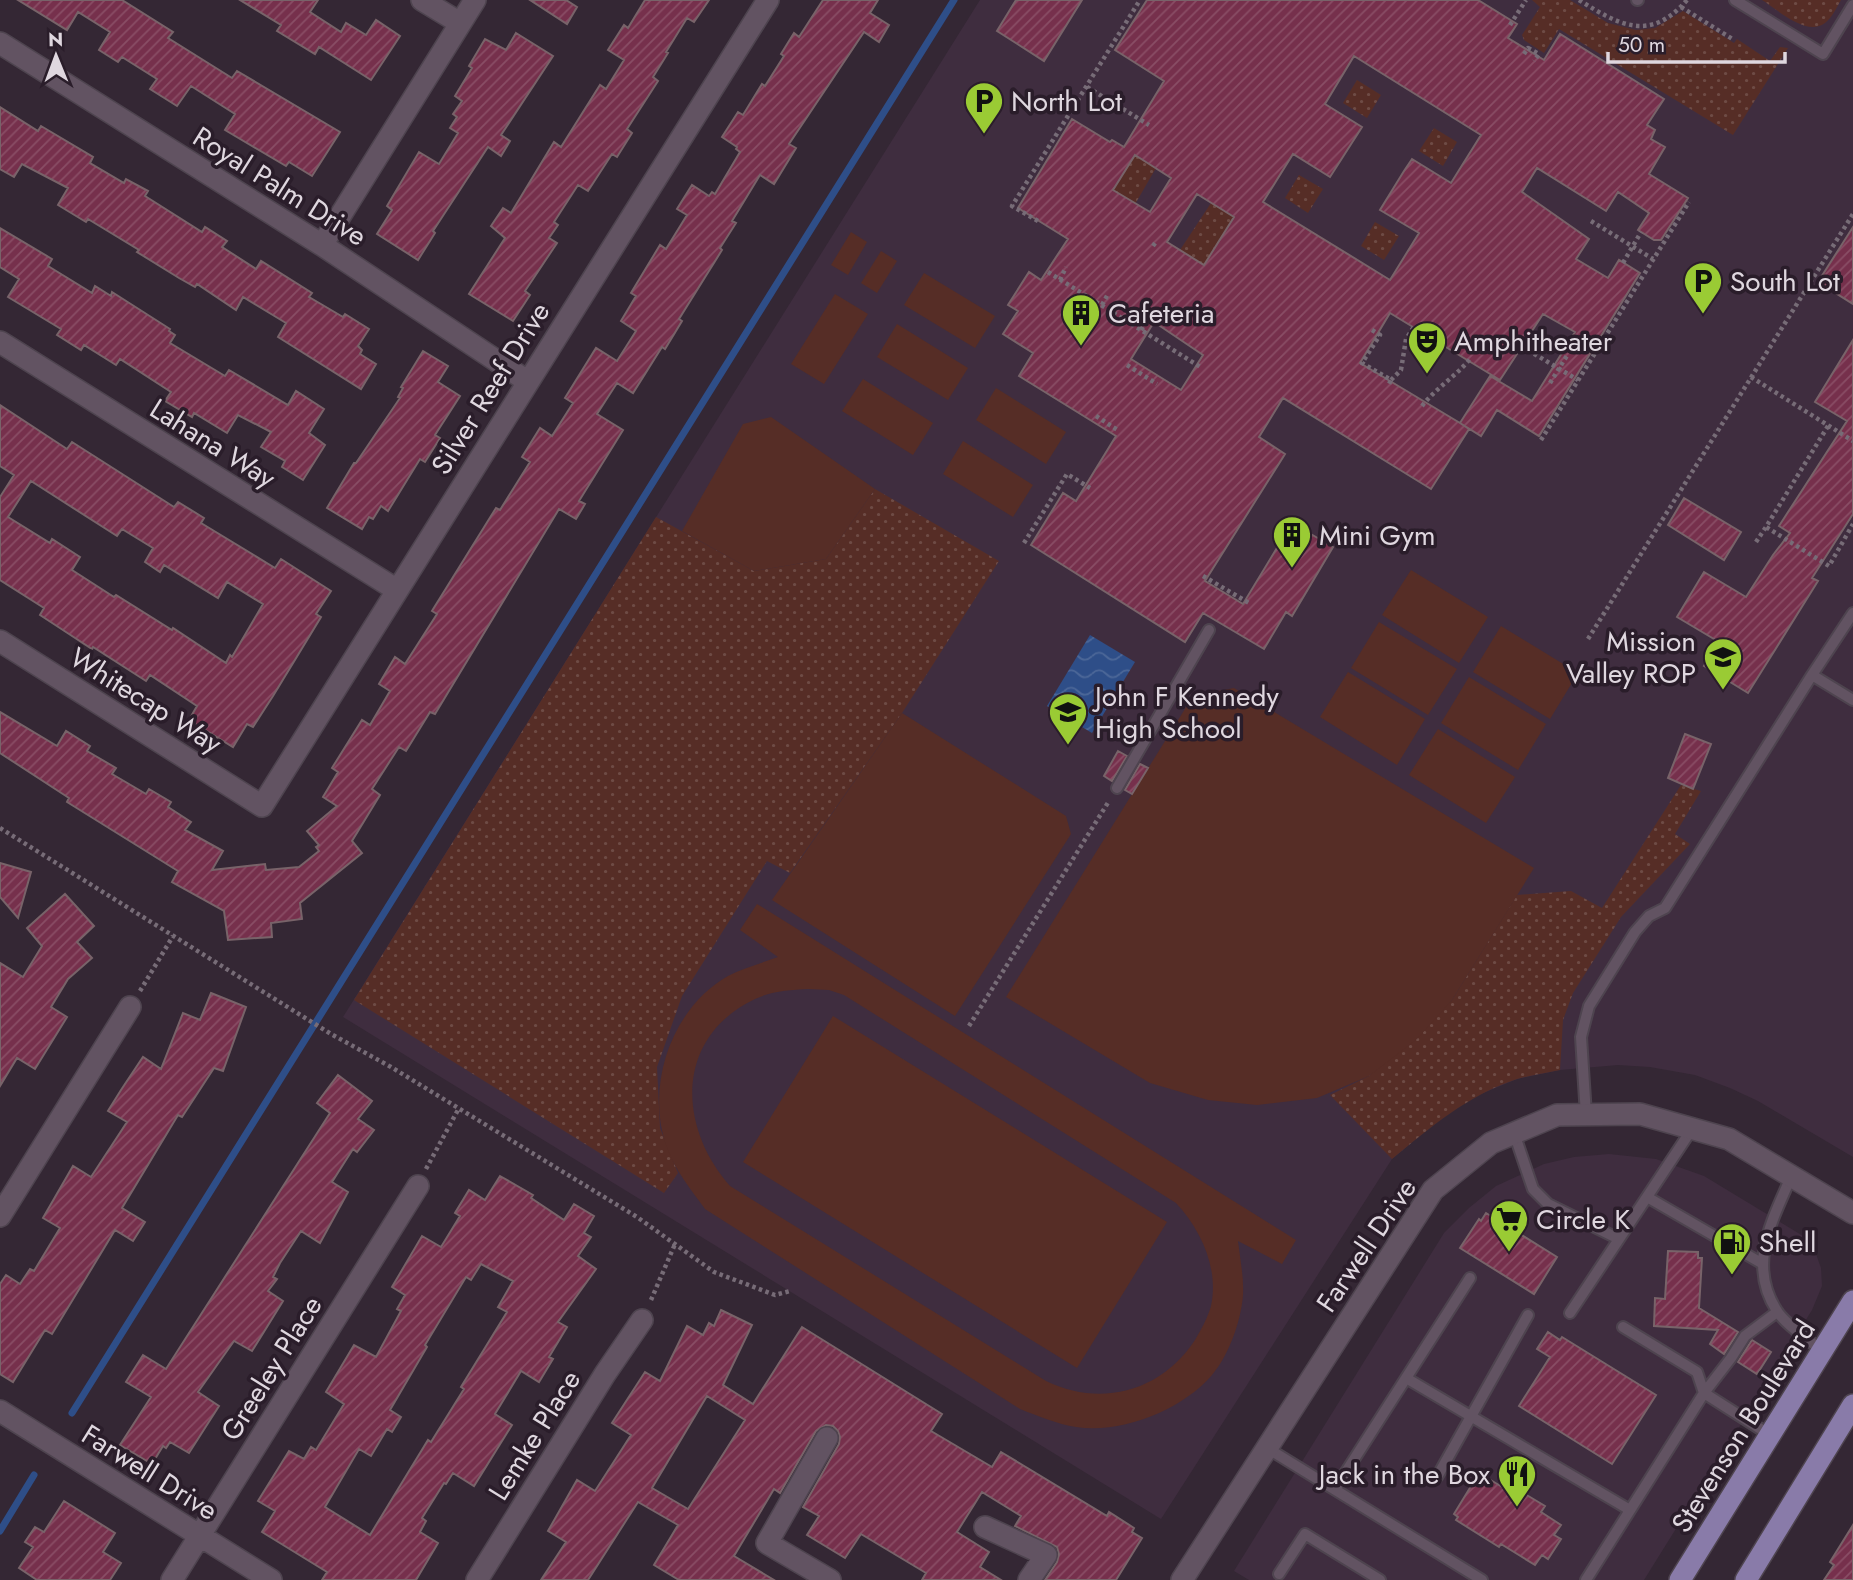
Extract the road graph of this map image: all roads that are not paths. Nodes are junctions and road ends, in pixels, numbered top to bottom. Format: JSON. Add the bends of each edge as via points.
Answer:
{"nodes":[{"id":1,"x":422,"y":0,"type":"edge"},
{"id":2,"x":475,"y":0,"type":"edge"},
{"id":3,"x":768,"y":0,"type":"edge"},
{"id":4,"x":1735,"y":0,"type":"edge"},
{"id":5,"x":1853,"y":5,"type":"edge"},
{"id":6,"x":460,"y":23,"type":"junction"},
{"id":7,"x":0,"y":43,"type":"edge"},
{"id":8,"x":322,"y":245,"type":"junction"},
{"id":9,"x":0,"y":342,"type":"edge"},
{"id":10,"x":527,"y":381,"type":"junction"},
{"id":11,"x":397,"y":590,"type":"junction"},
{"id":12,"x":1853,"y":613,"type":"edge"},
{"id":13,"x":1209,"y":630,"type":"dead end"},
{"id":14,"x":0,"y":641,"type":"edge"},
{"id":15,"x":1812,"y":675,"type":"junction"},
{"id":16,"x":1853,"y":700,"type":"edge"},
{"id":17,"x":1116,"y":788,"type":"road end"},
{"id":18,"x":262,"y":806,"type":"joint"},
{"id":19,"x":130,"y":1007,"type":"road end"},
{"id":20,"x":1586,"y":1115,"type":"junction"},
{"id":21,"x":1692,"y":1129,"type":"junction"},
{"id":22,"x":1514,"y":1133,"type":"junction"},
{"id":23,"x":1791,"y":1177,"type":"junction"},
{"id":24,"x":418,"y":1186,"type":"road end"},
{"id":25,"x":1647,"y":1197,"type":"junction"},
{"id":26,"x":1853,"y":1213,"type":"edge"},
{"id":27,"x":0,"y":1216,"type":"edge"},
{"id":28,"x":1619,"y":1239,"type":"junction"},
{"id":29,"x":1763,"y":1264,"type":"junction"},
{"id":30,"x":1470,"y":1278,"type":"dead end"},
{"id":31,"x":1853,"y":1301,"type":"edge"},
{"id":32,"x":1570,"y":1312,"type":"dead end"},
{"id":33,"x":1777,"y":1312,"type":"junction"},
{"id":34,"x":1528,"y":1315,"type":"dead end"},
{"id":35,"x":642,"y":1320,"type":"road end"},
{"id":36,"x":1623,"y":1327,"type":"dead end"},
{"id":37,"x":1822,"y":1351,"type":"junction"},
{"id":38,"x":1406,"y":1378,"type":"junction"},
{"id":39,"x":1703,"y":1394,"type":"junction"},
{"id":40,"x":1853,"y":1405,"type":"edge"},
{"id":41,"x":0,"y":1411,"type":"edge"},
{"id":42,"x":1471,"y":1416,"type":"junction"},
{"id":43,"x":1770,"y":1435,"type":"junction"},
{"id":44,"x":828,"y":1438,"type":"dead end"},
{"id":45,"x":1267,"y":1448,"type":"junction"},
{"id":46,"x":1437,"y":1477,"type":"dead end"},
{"id":47,"x":1335,"y":1489,"type":"junction"},
{"id":48,"x":1630,"y":1510,"type":"junction"},
{"id":49,"x":985,"y":1527,"type":"dead end"},
{"id":50,"x":200,"y":1535,"type":"junction"},
{"id":51,"x":1279,"y":1574,"type":"dead end"},
{"id":52,"x":172,"y":1580,"type":"edge"},
{"id":53,"x":271,"y":1580,"type":"edge"},
{"id":54,"x":477,"y":1580,"type":"edge"},
{"id":55,"x":830,"y":1580,"type":"edge"},
{"id":56,"x":1029,"y":1580,"type":"edge"},
{"id":57,"x":1182,"y":1580,"type":"edge"},
{"id":58,"x":1380,"y":1580,"type":"edge"},
{"id":59,"x":1482,"y":1580,"type":"edge"},
{"id":60,"x":1586,"y":1580,"type":"edge"},
{"id":61,"x":1680,"y":1580,"type":"edge"},
{"id":62,"x":1745,"y":1580,"type":"edge"}],
"edges":[{"from":1,"to":6,"type":"street"},
{"from":2,"to":6,"type":"street"},
{"from":3,"to":10,"type":"street","name":"Silver Reef Drive"},
{"from":4,"to":5,"type":"lane","via":[[1823,54]]},
{"from":6,"to":8,"type":"street"},
{"from":7,"to":8,"type":"street","name":"Royal Palm Drive"},
{"from":8,"to":10,"type":"street","name":"Royal Palm Drive"},
{"from":9,"to":11,"type":"street","name":"Lahana Way"},
{"from":10,"to":11,"type":"street","name":"Silver Reef Drive"},
{"from":11,"to":18,"type":"street","name":"Silver Reef Drive"},
{"from":12,"to":15,"type":"lane"},
{"from":13,"to":17,"type":"lane"},
{"from":14,"to":18,"type":"street","name":"Whitecap Way"},
{"from":15,"to":16,"type":"lane"},
{"from":15,"to":20,"type":"lane","via":[[1665,908],[1648,916],[1635,932],[1589,1006],[1581,1037]]},
{"from":19,"to":27,"type":"street"},
{"from":20,"to":21,"type":"street","name":"Farwell Drive","via":[[1640,1114]]},
{"from":20,"to":22,"type":"street","name":"Farwell Drive","via":[[1557,1115]]},
{"from":21,"to":23,"type":"street","name":"Farwell Drive","via":[[1729,1139]]},
{"from":21,"to":25,"type":"lane"},
{"from":22,"to":28,"type":"lane","via":[[1533,1189],[1548,1204]]},
{"from":22,"to":45,"type":"street","name":"Farwell Drive","via":[[1491,1143],[1433,1190]]},
{"from":23,"to":26,"type":"street","name":"Farwell Drive"},
{"from":23,"to":29,"type":"lane","via":[[1766,1236]]},
{"from":24,"to":50,"type":"street","name":"Greeley Place"},
{"from":25,"to":28,"type":"lane"},
{"from":25,"to":29,"type":"lane"},
{"from":28,"to":32,"type":"lane"},
{"from":29,"to":33,"type":"lane","via":[[1762,1275]]},
{"from":30,"to":38,"type":"lane"},
{"from":31,"to":37,"type":"main road","name":"Stevenson Boulevard"},
{"from":33,"to":37,"type":"lane"},
{"from":33,"to":39,"type":"lane","via":[[1745,1336]]},
{"from":34,"to":42,"type":"lane"},
{"from":35,"to":54,"type":"street","name":"Lemke Place"},
{"from":36,"to":39,"type":"lane","via":[[1697,1372]]},
{"from":37,"to":43,"type":"main road","name":"Stevenson Boulevard"},
{"from":38,"to":42,"type":"lane"},
{"from":38,"to":47,"type":"lane"},
{"from":39,"to":43,"type":"lane"},
{"from":39,"to":48,"type":"lane"},
{"from":40,"to":62,"type":"main road"},
{"from":41,"to":50,"type":"street","name":"Farwell Drive"},
{"from":42,"to":46,"type":"lane"},
{"from":42,"to":48,"type":"lane"},
{"from":43,"to":61,"type":"main road","name":"Stevenson Boulevard"},
{"from":44,"to":55,"type":"street","via":[[767,1543]]},
{"from":45,"to":47,"type":"lane"},
{"from":45,"to":57,"type":"street","name":"Farwell Drive"},
{"from":47,"to":59,"type":"lane"},
{"from":48,"to":60,"type":"lane"},
{"from":49,"to":56,"type":"street","via":[[1046,1555]]},
{"from":50,"to":52,"type":"street","name":"Greeley Place"},
{"from":50,"to":53,"type":"street","name":"Farwell Drive"},
{"from":51,"to":58,"type":"lane","via":[[1305,1534]]}]}
